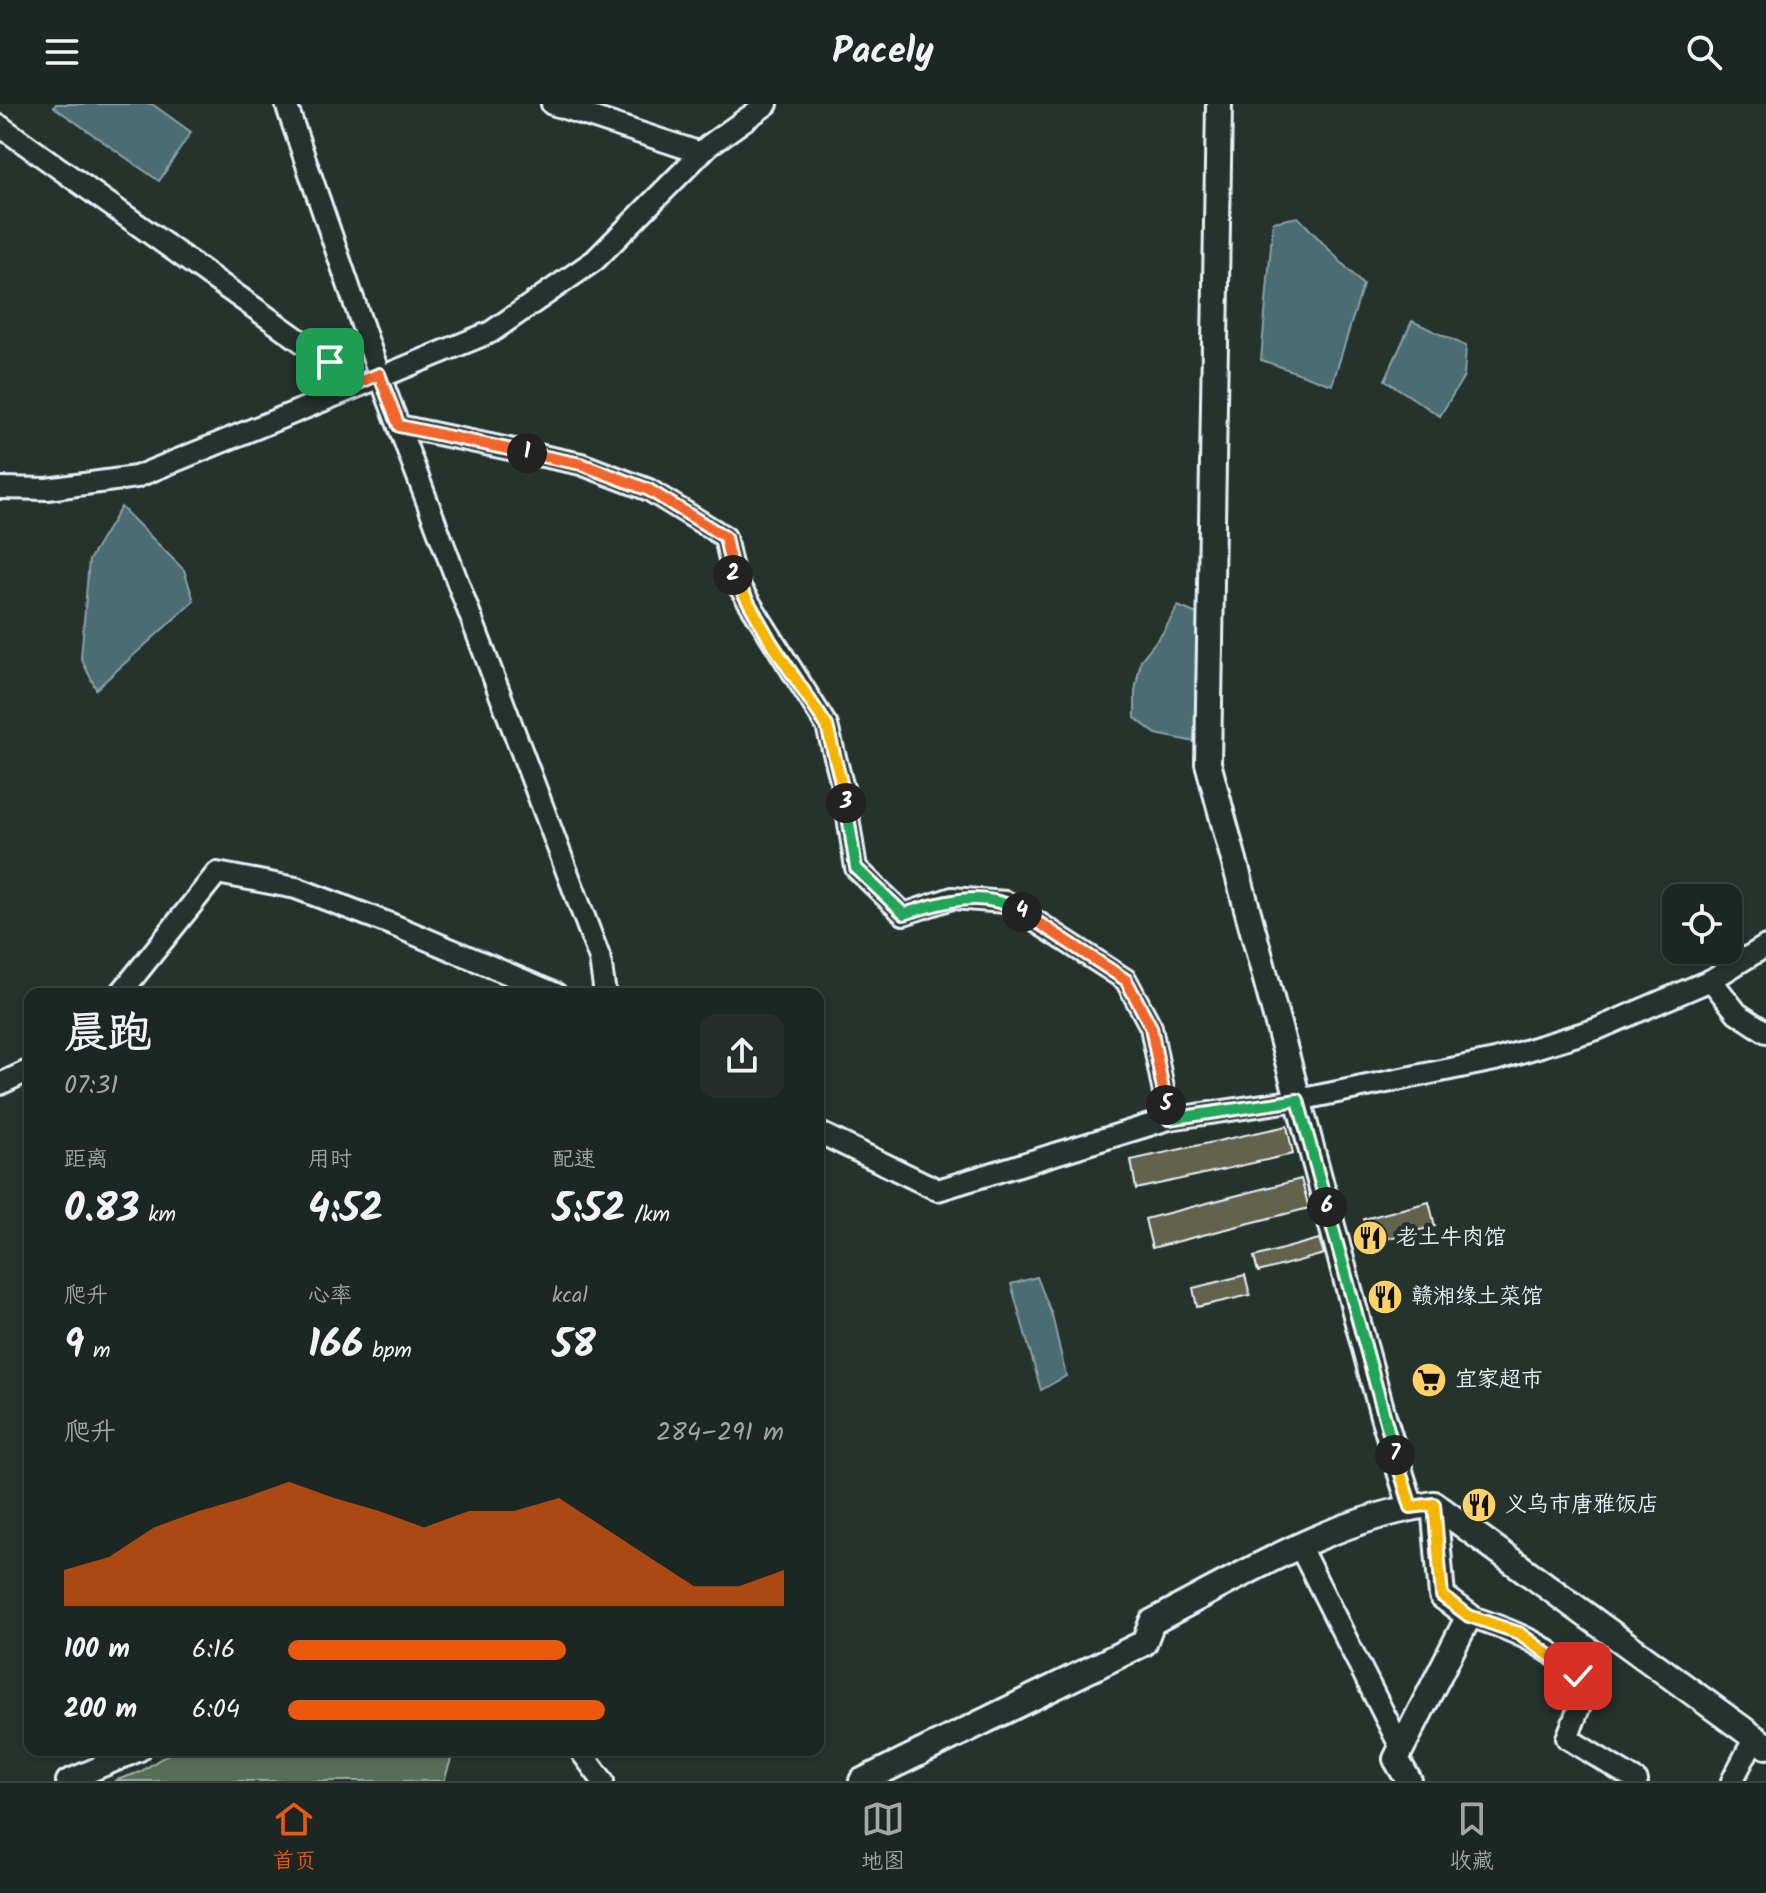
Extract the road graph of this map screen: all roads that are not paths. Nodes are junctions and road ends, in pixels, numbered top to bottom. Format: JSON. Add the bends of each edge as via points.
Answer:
{"nodes":[{"id":1,"x":286,"y":104,"type":"edge"},
{"id":2,"x":552,"y":104,"type":"edge"},
{"id":3,"x":767,"y":104,"type":"edge"},
{"id":4,"x":1219,"y":104,"type":"edge"},
{"id":5,"x":0,"y":126,"type":"edge"},
{"id":6,"x":701,"y":153,"type":"junction"},
{"id":7,"x":379,"y":374,"type":"junction"},
{"id":8,"x":343,"y":390,"type":"junction"},
{"id":9,"x":399,"y":426,"type":"junction"},
{"id":10,"x":0,"y":488,"type":"edge"},
{"id":11,"x":1766,"y":946,"type":"edge"},
{"id":12,"x":1711,"y":980,"type":"junction"},
{"id":13,"x":125,"y":988,"type":"edge"},
{"id":14,"x":542,"y":988,"type":"edge"},
{"id":15,"x":604,"y":988,"type":"edge"},
{"id":16,"x":1766,"y":1032,"type":"edge"},
{"id":17,"x":24,"y":1073,"type":"edge"},
{"id":18,"x":0,"y":1084,"type":"edge"},
{"id":19,"x":1298,"y":1100,"type":"junction"},
{"id":20,"x":1169,"y":1119,"type":"junction"},
{"id":21,"x":824,"y":1135,"type":"edge"},
{"id":22,"x":1423,"y":1505,"type":"junction"},
{"id":23,"x":1300,"y":1547,"type":"junction"},
{"id":24,"x":1469,"y":1616,"type":"junction"},
{"id":25,"x":1760,"y":1742,"type":"edge"},
{"id":26,"x":1401,"y":1748,"type":"junction"},
{"id":27,"x":126,"y":1756,"type":"edge"},
{"id":28,"x":584,"y":1756,"type":"edge"},
{"id":29,"x":67,"y":1781,"type":"edge"},
{"id":30,"x":603,"y":1781,"type":"edge"},
{"id":31,"x":862,"y":1781,"type":"edge"},
{"id":32,"x":1409,"y":1781,"type":"edge"},
{"id":33,"x":1637,"y":1781,"type":"edge"},
{"id":34,"x":1732,"y":1781,"type":"edge"}],
"edges":[{"from":1,"to":7,"type":"street"},
{"from":2,"to":6,"type":"street"},
{"from":3,"to":6,"type":"street"},
{"from":4,"to":19,"type":"street","via":[[1208,763]]},
{"from":5,"to":8,"type":"street","via":[[330,362]]},
{"from":6,"to":7,"type":"street","via":[[595,260],[491,332]]},
{"from":7,"to":8,"type":"street"},
{"from":7,"to":9,"type":"street"},
{"from":8,"to":10,"type":"street","via":[[136,477],[47,489]]},
{"from":9,"to":15,"type":"street","via":[[600,959]]},
{"from":9,"to":20,"type":"street","via":[[581,464],[649,490],[725,537],[734,578],[827,726],[856,868],[904,914],[952,898],[1006,902],[1126,980],[1151,1027]]},
{"from":11,"to":12,"type":"street"},
{"from":12,"to":16,"type":"street","via":[[1737,1013]]},
{"from":12,"to":19,"type":"street","via":[[1597,1029],[1495,1060]]},
{"from":13,"to":14,"type":"street","via":[[217,873],[296,888]]},
{"from":17,"to":18,"type":"street"},
{"from":19,"to":20,"type":"street"},
{"from":19,"to":22,"type":"street","via":[[1383,1416]]},
{"from":20,"to":21,"type":"street","via":[[938,1190]]},
{"from":22,"to":23,"type":"street","via":[[1388,1511]]},
{"from":22,"to":24,"type":"street","via":[[1442,1596]]},
{"from":22,"to":25,"type":"street"},
{"from":23,"to":26,"type":"street"},
{"from":23,"to":31,"type":"street","via":[[1152,1622],[1144,1643]]},
{"from":24,"to":26,"type":"street"},
{"from":24,"to":33,"type":"street","via":[[1525,1635],[1578,1676],[1587,1688],[1567,1738]]},
{"from":25,"to":34,"type":"street"},
{"from":26,"to":32,"type":"street","via":[[1396,1759]]},
{"from":27,"to":29,"type":"street"},
{"from":28,"to":30,"type":"street"}]}
